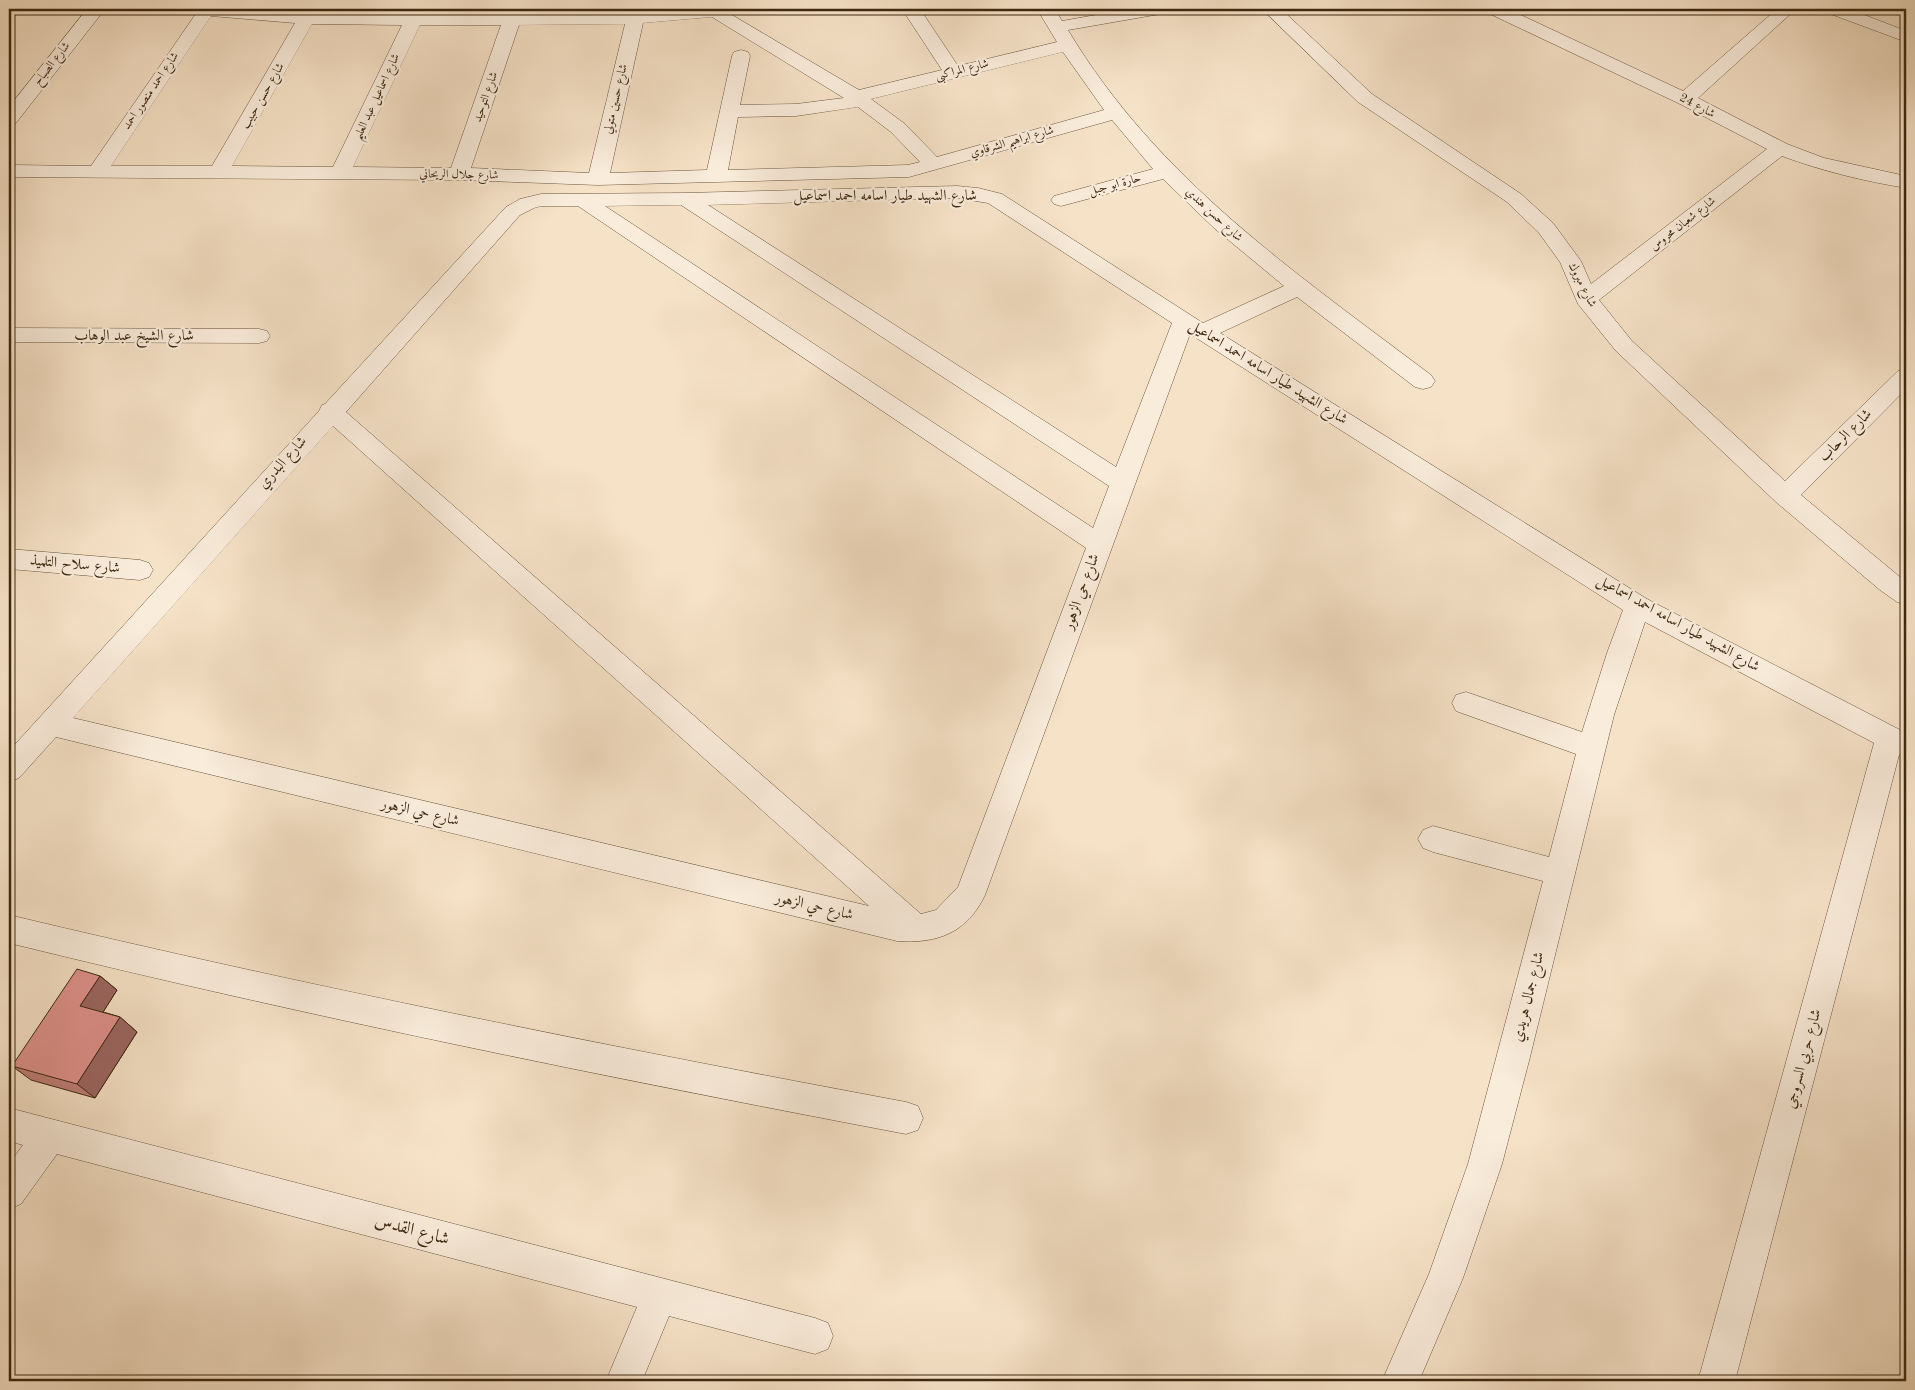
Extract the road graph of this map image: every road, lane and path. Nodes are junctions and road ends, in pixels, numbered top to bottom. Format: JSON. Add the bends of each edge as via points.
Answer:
{"nodes":[{"id":1,"x":96,"y":9,"type":"edge"},
{"id":2,"x":734,"y":9,"type":"edge"},
{"id":3,"x":911,"y":9,"type":"edge"},
{"id":4,"x":1046,"y":9,"type":"edge"},
{"id":5,"x":1160,"y":9,"type":"edge"},
{"id":6,"x":1271,"y":9,"type":"edge"},
{"id":7,"x":1494,"y":9,"type":"edge"},
{"id":8,"x":1787,"y":9,"type":"edge"},
{"id":9,"x":1834,"y":9,"type":"edge"},
{"id":10,"x":200,"y":10,"type":"edge"},
{"id":11,"x":714,"y":10,"type":"edge"},
{"id":12,"x":241,"y":11,"type":"edge"},
{"id":13,"x":465,"y":14,"type":"edge"},
{"id":14,"x":596,"y":14,"type":"edge"},
{"id":15,"x":354,"y":15,"type":"edge"},
{"id":16,"x":306,"y":19,"type":"junction"},
{"id":17,"x":635,"y":19,"type":"junction"},
{"id":18,"x":512,"y":20,"type":"junction"},
{"id":19,"x":413,"y":21,"type":"junction"},
{"id":20,"x":1056,"y":27,"type":"junction"},
{"id":21,"x":1906,"y":37,"type":"edge"},
{"id":22,"x":1068,"y":45,"type":"junction"},
{"id":23,"x":741,"y":56,"type":"dead end"},
{"id":24,"x":953,"y":72,"type":"junction"},
{"id":25,"x":858,"y":99,"type":"junction"},
{"id":26,"x":1685,"y":99,"type":"junction"},
{"id":27,"x":730,"y":111,"type":"junction"},
{"id":28,"x":1115,"y":113,"type":"junction"},
{"id":29,"x":9,"y":119,"type":"edge"},
{"id":30,"x":1780,"y":148,"type":"junction"},
{"id":31,"x":934,"y":165,"type":"junction"},
{"id":32,"x":9,"y":171,"type":"edge"},
{"id":33,"x":97,"y":171,"type":"junction"},
{"id":34,"x":909,"y":171,"type":"joint"},
{"id":35,"x":1168,"y":171,"type":"junction"},
{"id":36,"x":219,"y":172,"type":"junction"},
{"id":37,"x":340,"y":173,"type":"junction"},
{"id":38,"x":459,"y":174,"type":"junction"},
{"id":39,"x":716,"y":177,"type":"junction"},
{"id":40,"x":598,"y":179,"type":"junction"},
{"id":41,"x":1906,"y":182,"type":"edge"},
{"id":42,"x":581,"y":199,"type":"junction"},
{"id":43,"x":685,"y":199,"type":"junction"},
{"id":44,"x":1061,"y":200,"type":"dead end"},
{"id":45,"x":1300,"y":287,"type":"junction"},
{"id":46,"x":1586,"y":299,"type":"junction"},
{"id":47,"x":1193,"y":326,"type":"junction"},
{"id":48,"x":9,"y":335,"type":"edge"},
{"id":49,"x":259,"y":336,"type":"dead end"},
{"id":50,"x":1905,"y":378,"type":"edge"},
{"id":51,"x":1422,"y":381,"type":"dead end"},
{"id":52,"x":330,"y":411,"type":"junction"},
{"id":53,"x":1121,"y":482,"type":"junction"},
{"id":54,"x":1785,"y":496,"type":"junction"},
{"id":55,"x":1099,"y":544,"type":"junction"},
{"id":56,"x":9,"y":559,"type":"edge"},
{"id":57,"x":140,"y":570,"type":"dead end"},
{"id":58,"x":1906,"y":595,"type":"edge"},
{"id":59,"x":1638,"y":606,"type":"junction"},
{"id":60,"x":1466,"y":703,"type":"dead end"},
{"id":61,"x":50,"y":724,"type":"junction"},
{"id":62,"x":1898,"y":742,"type":"edge"},
{"id":63,"x":1592,"y":748,"type":"junction"},
{"id":64,"x":9,"y":770,"type":"edge"},
{"id":65,"x":1433,"y":839,"type":"dead end"},
{"id":66,"x":1561,"y":873,"type":"junction"},
{"id":67,"x":9,"y":929,"type":"edge"},
{"id":68,"x":916,"y":929,"type":"junction"},
{"id":69,"x":906,"y":1118,"type":"dead end"},
{"id":70,"x":9,"y":1125,"type":"edge"},
{"id":71,"x":50,"y":1136,"type":"junction"},
{"id":72,"x":9,"y":1192,"type":"edge"},
{"id":73,"x":660,"y":1295,"type":"junction"},
{"id":74,"x":814,"y":1336,"type":"dead end"},
{"id":75,"x":624,"y":1381,"type":"edge"},
{"id":76,"x":1400,"y":1381,"type":"edge"},
{"id":77,"x":1718,"y":1381,"type":"edge"}],
"edges":[{"from":1,"to":29,"type":"street","name":"شارع الصباح"},
{"from":2,"to":11,"type":"street"},
{"from":3,"to":24,"type":"street"},
{"from":4,"to":20,"type":"street","name":"شارع حسن هندي"},
{"from":5,"to":20,"type":"street"},
{"from":6,"to":46,"type":"street","name":"شارع مبروك","via":[[1365,98],[1514,198],[1546,228],[1570,261]]},
{"from":7,"to":26,"type":"street","name":"شارع 24"},
{"from":8,"to":26,"type":"street"},
{"from":9,"to":21,"type":"street"},
{"from":10,"to":12,"type":"street"},
{"from":10,"to":33,"type":"street","name":"شارع احمد منصور احمد"},
{"from":11,"to":17,"type":"street","via":[[676,17]]},
{"from":11,"to":25,"type":"street","name":"شارع الشهيد طيار اسامه احمد اسماعيل"},
{"from":12,"to":16,"type":"street"},
{"from":13,"to":18,"type":"street"},
{"from":13,"to":19,"type":"street"},
{"from":14,"to":17,"type":"street"},
{"from":14,"to":18,"type":"street"},
{"from":15,"to":16,"type":"street"},
{"from":15,"to":19,"type":"street"},
{"from":16,"to":36,"type":"street","name":"شارع حسن حبيب"},
{"from":17,"to":40,"type":"street","name":"شارع حسين متولي"},
{"from":18,"to":38,"type":"street","name":"شارع التوحيد"},
{"from":19,"to":37,"type":"street","name":"شارع اسماعيل عبد العليم"},
{"from":20,"to":22,"type":"street","name":"شارع حسن هندي"},
{"from":22,"to":24,"type":"street","name":"شارع المراكبى"},
{"from":22,"to":28,"type":"street","name":"شارع حسن هندي"},
{"from":23,"to":27,"type":"street"},
{"from":24,"to":25,"type":"street","name":"شارع المراكبى"},
{"from":25,"to":27,"type":"street","name":"شارع المراكبى","via":[[796,110]]},
{"from":25,"to":31,"type":"street","name":"شارع الشهيد طيار اسامه احمد اسماعيل","via":[[885,117]]},
{"from":26,"to":30,"type":"street","name":"شارع 24"},
{"from":27,"to":39,"type":"street"},
{"from":28,"to":31,"type":"street","name":"شارع ابراهيم الشرقاوي"},
{"from":28,"to":35,"type":"street","name":"شارع حسن هندي"},
{"from":30,"to":41,"type":"street","name":"شارع 24","via":[[1817,162]]},
{"from":30,"to":46,"type":"street","name":"شارع شعبان محروس"},
{"from":31,"to":34,"type":"street","name":"شارع ابراهيم الشرقاوي"},
{"from":32,"to":33,"type":"street","name":"شارع جلال الريحاني"},
{"from":33,"to":36,"type":"street","name":"شارع جلال الريحاني"},
{"from":34,"to":39,"type":"street","name":"شارع جلال الريحاني"},
{"from":35,"to":44,"type":"street","name":"حارة ابو جبل"},
{"from":35,"to":45,"type":"street","name":"شارع حسن هندي","via":[[1250,249]]},
{"from":36,"to":37,"type":"street","name":"شارع جلال الريحاني"},
{"from":37,"to":38,"type":"street","name":"شارع جلال الريحاني"},
{"from":38,"to":40,"type":"street","name":"شارع جلال الريحاني"},
{"from":39,"to":40,"type":"street","name":"شارع جلال الريحاني"},
{"from":42,"to":43,"type":"street","name":"شارع الشهيد طيار اسامه احمد اسماعيل"},
{"from":42,"to":52,"type":"street","name":"شارع البدري","via":[[541,200],[513,211]]},
{"from":42,"to":55,"type":"street"},
{"from":43,"to":47,"type":"street","name":"شارع الشهيد طيار اسامه احمد اسماعيل","via":[[958,192],[995,198]]},
{"from":43,"to":53,"type":"street"},
{"from":45,"to":47,"type":"street"},
{"from":45,"to":51,"type":"street","name":"شارع حسن هندي"},
{"from":46,"to":54,"type":"street","name":"شارع مبروك","via":[[1624,346]]},
{"from":47,"to":53,"type":"street","name":"شارع حي الزهور"},
{"from":47,"to":59,"type":"street","name":"شارع الشهيد طيار اسامه احمد اسماعيل"},
{"from":48,"to":49,"type":"street","name":"شارع الشيخ عبد الوهاب"},
{"from":50,"to":54,"type":"street","name":"شارع الرحاب"},
{"from":52,"to":61,"type":"street","name":"شارع البدري"},
{"from":52,"to":68,"type":"street"},
{"from":53,"to":55,"type":"street","name":"شارع حي الزهور"},
{"from":54,"to":58,"type":"street","name":"شارع مبروك"},
{"from":55,"to":68,"type":"street","name":"شارع حي الزهور","via":[[970,896],[958,912],[938,924]]},
{"from":56,"to":57,"type":"street","name":"شارع سلاح التلميذ"},
{"from":59,"to":62,"type":"street","name":"شارع الشهيد طيار اسامه احمد اسماعيل"},
{"from":59,"to":63,"type":"street","name":"شارع جمال هريدي","via":[[1600,714]]},
{"from":60,"to":63,"type":"street"},
{"from":61,"to":64,"type":"street","name":"شارع البدري"},
{"from":61,"to":68,"type":"street","name":"شارع حي الزهور"},
{"from":62,"to":77,"type":"street","name":"شارع حربي السروجي"},
{"from":63,"to":66,"type":"street","name":"شارع جمال هريدي"},
{"from":65,"to":66,"type":"street"},
{"from":66,"to":76,"type":"street","name":"شارع جمال هريدي","via":[[1485,1164],[1445,1278]]},
{"from":67,"to":69,"type":"street","via":[[368,1012]]},
{"from":70,"to":71,"type":"street","name":"شارع القدس"},
{"from":71,"to":72,"type":"street"},
{"from":71,"to":73,"type":"street","name":"شارع القدس"},
{"from":73,"to":74,"type":"street","name":"شارع القدس"},
{"from":73,"to":75,"type":"street"}]}
